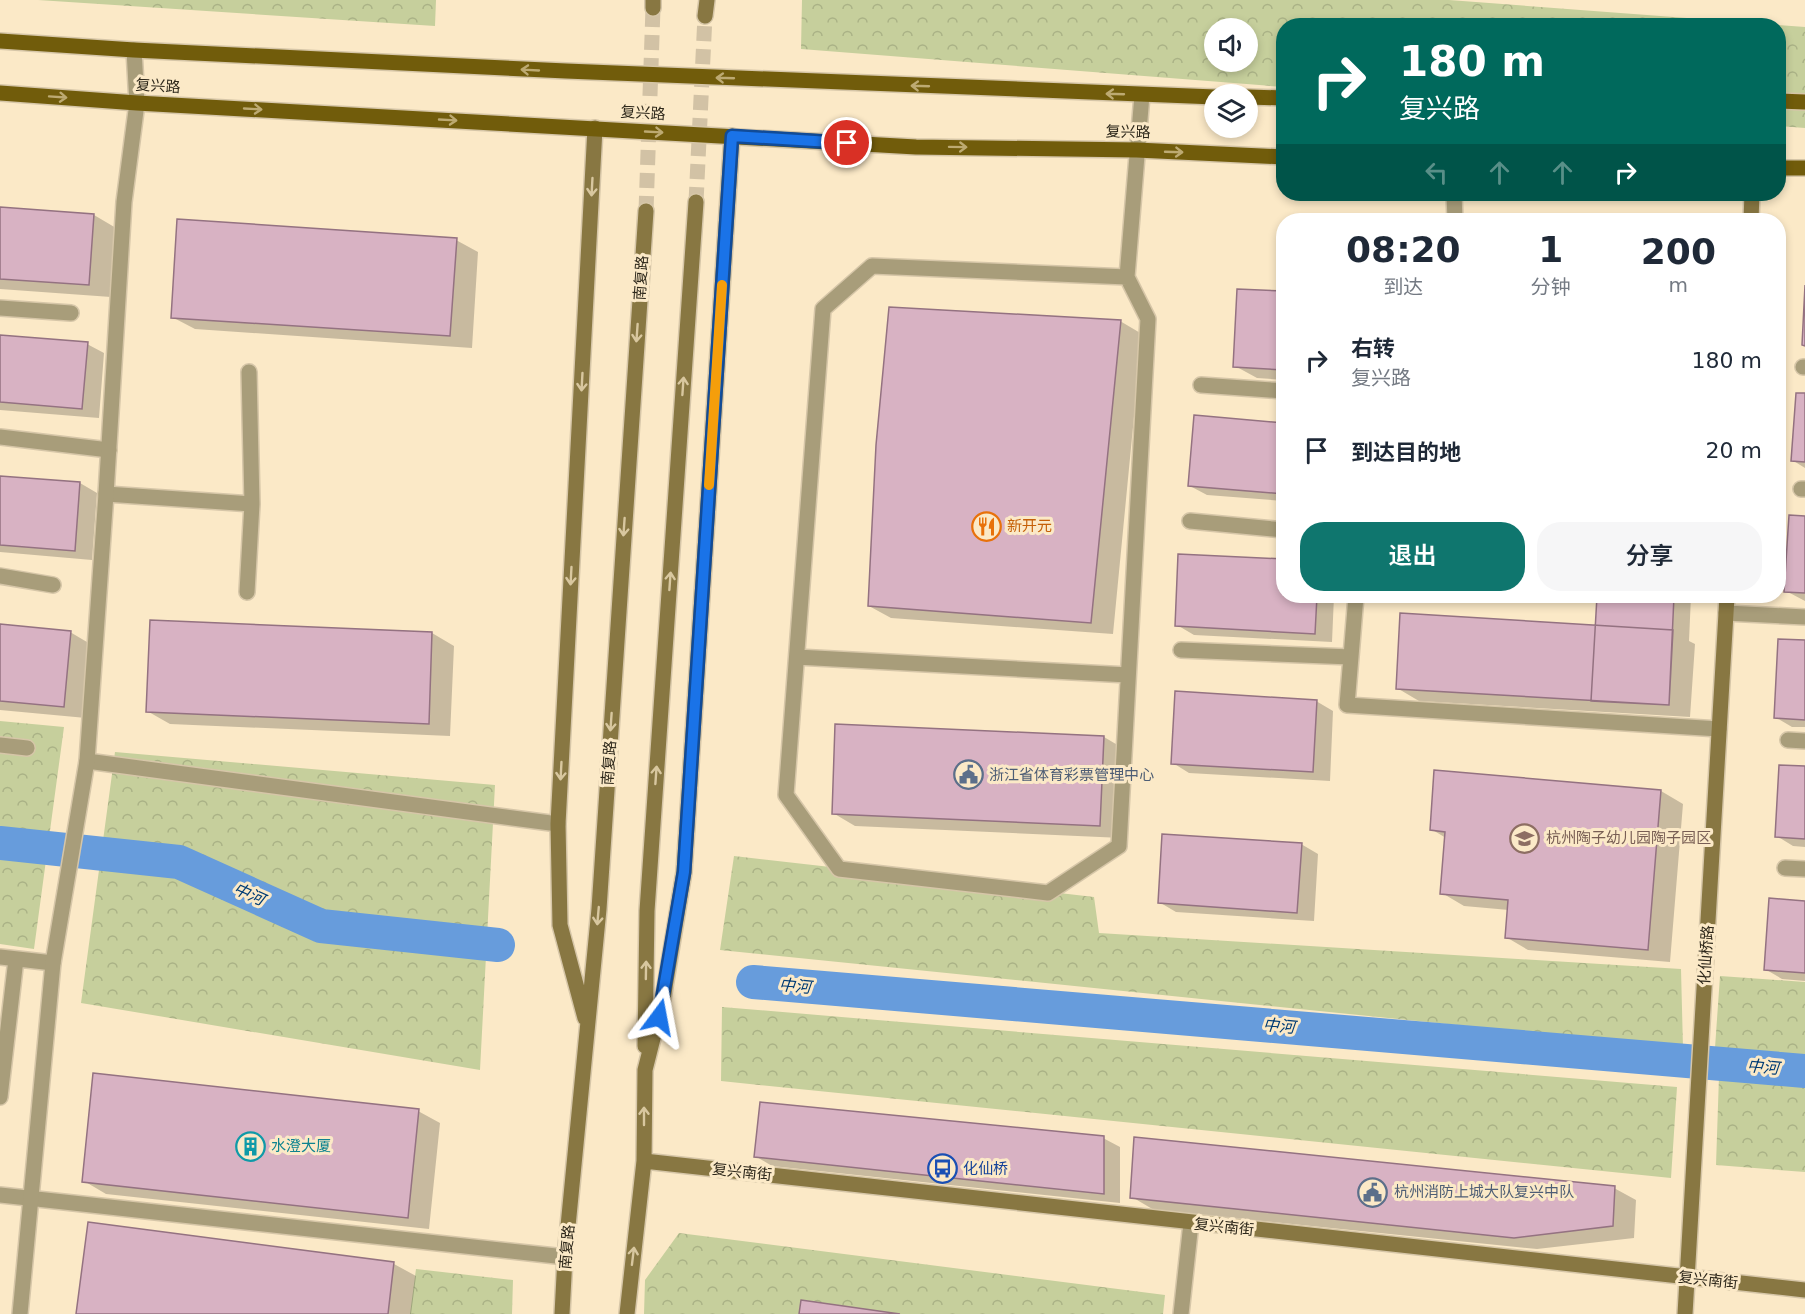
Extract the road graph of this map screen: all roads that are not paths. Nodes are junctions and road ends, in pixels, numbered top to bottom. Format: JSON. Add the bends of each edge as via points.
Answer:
{"nodes":[{"id":1,"x":0,"y":41,"type":"edge"},
{"id":2,"x":134,"y":50,"type":"junction"},
{"id":3,"x":0,"y":93,"type":"edge"},
{"id":4,"x":1142,"y":95,"type":"junction"},
{"id":5,"x":1204,"y":97,"type":"edge"},
{"id":6,"x":1258,"y":98,"type":"edge"},
{"id":7,"x":1276,"y":98,"type":"edge"},
{"id":8,"x":1786,"y":101,"type":"edge"},
{"id":9,"x":1805,"y":102,"type":"edge"},
{"id":10,"x":137,"y":103,"type":"junction"},
{"id":11,"x":595,"y":128,"type":"junction"},
{"id":12,"x":732,"y":136,"type":"junction"},
{"id":13,"x":1137,"y":150,"type":"junction"},
{"id":14,"x":1276,"y":157,"type":"edge"},
{"id":15,"x":1786,"y":168,"type":"edge"},
{"id":16,"x":1805,"y":168,"type":"edge"},
{"id":17,"x":696,"y":202,"type":"tunnel mouth"},
{"id":18,"x":646,"y":211,"type":"tunnel mouth"},
{"id":19,"x":1127,"y":277,"type":"junction"},
{"id":20,"x":0,"y":308,"type":"edge"},
{"id":21,"x":71,"y":313,"type":"dead end"},
{"id":22,"x":249,"y":372,"type":"dead end"},
{"id":23,"x":1201,"y":385,"type":"dead end"},
{"id":24,"x":1276,"y":390,"type":"edge"},
{"id":25,"x":0,"y":437,"type":"edge"},
{"id":26,"x":109,"y":450,"type":"junction"},
{"id":27,"x":106,"y":494,"type":"junction"},
{"id":28,"x":252,"y":504,"type":"junction"},
{"id":29,"x":1190,"y":521,"type":"dead end"},
{"id":30,"x":1276,"y":529,"type":"edge"},
{"id":31,"x":0,"y":576,"type":"edge"},
{"id":32,"x":53,"y":585,"type":"dead end"},
{"id":33,"x":247,"y":592,"type":"dead end"},
{"id":34,"x":1355,"y":603,"type":"edge"},
{"id":35,"x":1727,"y":603,"type":"edge"},
{"id":36,"x":1726,"y":613,"type":"junction"},
{"id":37,"x":1805,"y":617,"type":"edge"},
{"id":38,"x":1181,"y":650,"type":"dead end"},
{"id":39,"x":797,"y":657,"type":"junction"},
{"id":40,"x":1351,"y":657,"type":"junction"},
{"id":41,"x":1128,"y":675,"type":"junction"},
{"id":42,"x":1719,"y":729,"type":"junction"},
{"id":43,"x":1788,"y":740,"type":"dead end"},
{"id":44,"x":1805,"y":741,"type":"edge"},
{"id":45,"x":0,"y":745,"type":"edge"},
{"id":46,"x":27,"y":748,"type":"dead end"},
{"id":47,"x":87,"y":761,"type":"junction"},
{"id":48,"x":558,"y":824,"type":"junction"},
{"id":49,"x":1785,"y":868,"type":"dead end"},
{"id":50,"x":1805,"y":869,"type":"edge"},
{"id":51,"x":0,"y":957,"type":"edge"},
{"id":52,"x":16,"y":959,"type":"junction"},
{"id":53,"x":53,"y":963,"type":"junction"},
{"id":54,"x":587,"y":1027,"type":"junction"},
{"id":55,"x":645,"y":1070,"type":"junction"},
{"id":56,"x":0,"y":1097,"type":"edge"},
{"id":57,"x":644,"y":1161,"type":"junction"},
{"id":58,"x":0,"y":1195,"type":"edge"},
{"id":59,"x":31,"y":1197,"type":"junction"},
{"id":60,"x":1191,"y":1223,"type":"junction"},
{"id":61,"x":565,"y":1257,"type":"junction"},
{"id":62,"x":1687,"y":1278,"type":"junction"},
{"id":63,"x":1805,"y":1290,"type":"edge"},
{"id":64,"x":20,"y":1314,"type":"edge"},
{"id":65,"x":562,"y":1314,"type":"edge"},
{"id":66,"x":627,"y":1314,"type":"edge"},
{"id":67,"x":1181,"y":1314,"type":"edge"},
{"id":68,"x":1685,"y":1314,"type":"edge"}],
"edges":[{"from":1,"to":2,"type":"main road"},
{"from":4,"to":2,"type":"main road","one_way":true},
{"from":2,"to":10,"type":"street"},
{"from":3,"to":10,"type":"main road","name":"复兴路","one_way":true},
{"from":4,"to":5,"type":"main road"},
{"from":4,"to":13,"type":"street"},
{"from":6,"to":7,"type":"main road"},
{"from":8,"to":9,"type":"main road"},
{"from":10,"to":11,"type":"main road","name":"复兴路","one_way":true},
{"from":10,"to":26,"type":"street","via":[[124,202]]},
{"from":11,"to":12,"type":"main road","name":"复兴路","one_way":true},
{"from":11,"to":48,"type":"main road","one_way":true},
{"from":12,"to":13,"type":"main road","name":"复兴路","one_way":true,"via":[[916,147]]},
{"from":12,"to":55,"type":"main road","via":[[684,872],[663,999]]},
{"from":13,"to":14,"type":"main road","name":"复兴路","one_way":true},
{"from":13,"to":19,"type":"street"},
{"from":15,"to":16,"type":"main road"},
{"from":55,"to":17,"type":"main road","one_way":true,"via":[[647,911]]},
{"from":18,"to":54,"type":"main road","name":"南复路","one_way":true,"via":[[599,909]]},
{"from":19,"to":39,"type":"street","via":[[872,266],[823,309]]},
{"from":19,"to":41,"type":"street","via":[[1148,319]]},
{"from":20,"to":21,"type":"street"},
{"from":22,"to":28,"type":"street"},
{"from":23,"to":24,"type":"street"},
{"from":25,"to":26,"type":"street"},
{"from":26,"to":27,"type":"street"},
{"from":27,"to":28,"type":"street"},
{"from":27,"to":47,"type":"street"},
{"from":28,"to":33,"type":"street"},
{"from":29,"to":30,"type":"street"},
{"from":31,"to":32,"type":"street"},
{"from":34,"to":40,"type":"street"},
{"from":35,"to":36,"type":"main road","name":"化仙桥路"},
{"from":36,"to":37,"type":"street"},
{"from":36,"to":42,"type":"main road","name":"化仙桥路"},
{"from":38,"to":40,"type":"street"},
{"from":39,"to":41,"type":"street"},
{"from":39,"to":41,"type":"street","via":[[786,795],[839,869],[1048,893],[1119,846]]},
{"from":40,"to":42,"type":"street","via":[[1347,705]]},
{"from":42,"to":62,"type":"main road","name":"化仙桥路"},
{"from":43,"to":44,"type":"street"},
{"from":45,"to":46,"type":"street"},
{"from":47,"to":48,"type":"street"},
{"from":47,"to":53,"type":"street"},
{"from":48,"to":54,"type":"main road","via":[[560,925]]},
{"from":49,"to":50,"type":"street"},
{"from":51,"to":52,"type":"street"},
{"from":52,"to":53,"type":"street"},
{"from":52,"to":56,"type":"street"},
{"from":53,"to":59,"type":"street"},
{"from":54,"to":61,"type":"main road","name":"南复路"},
{"from":57,"to":55,"type":"main road","one_way":true},
{"from":57,"to":60,"type":"main road","name":"复兴南街"},
{"from":66,"to":57,"type":"main road","one_way":true},
{"from":58,"to":59,"type":"street"},
{"from":59,"to":61,"type":"street"},
{"from":59,"to":64,"type":"street"},
{"from":60,"to":62,"type":"main road","name":"复兴南街"},
{"from":60,"to":67,"type":"street"},
{"from":61,"to":65,"type":"main road","name":"南复路"},
{"from":62,"to":63,"type":"main road","name":"复兴南街"},
{"from":62,"to":68,"type":"main road","name":"化仙桥路"}]}
